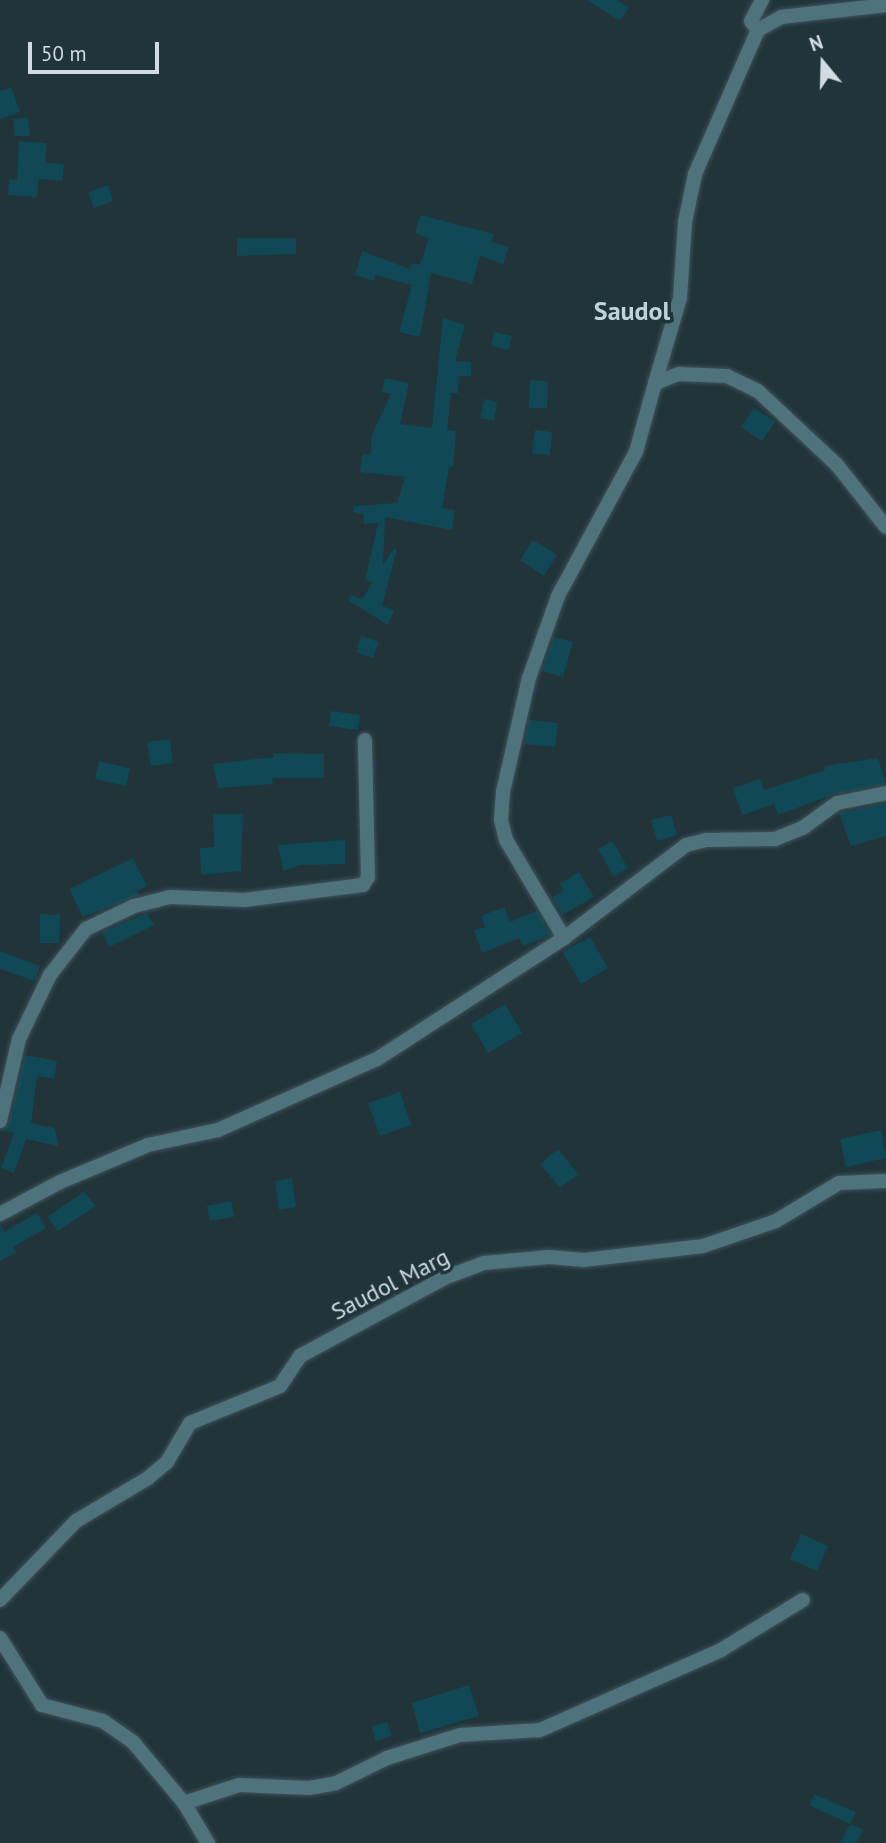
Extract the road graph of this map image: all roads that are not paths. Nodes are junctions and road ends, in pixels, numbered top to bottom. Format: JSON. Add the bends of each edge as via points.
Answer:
{"nodes":[{"id":1,"x":762,"y":0,"type":"edge"},
{"id":2,"x":886,"y":5,"type":"edge"},
{"id":3,"x":758,"y":30,"type":"junction"},
{"id":4,"x":656,"y":383,"type":"junction"},
{"id":5,"x":886,"y":527,"type":"edge"},
{"id":6,"x":365,"y":740,"type":"dead end"},
{"id":7,"x":886,"y":793,"type":"edge"},
{"id":8,"x":564,"y":938,"type":"junction"},
{"id":9,"x":0,"y":1121,"type":"edge"},
{"id":10,"x":886,"y":1181,"type":"edge"},
{"id":11,"x":0,"y":1214,"type":"edge"},
{"id":12,"x":0,"y":1600,"type":"edge"},
{"id":13,"x":803,"y":1600,"type":"dead end"},
{"id":14,"x":0,"y":1638,"type":"edge"},
{"id":15,"x":184,"y":1803,"type":"junction"},
{"id":16,"x":208,"y":1843,"type":"edge"}],
"edges":[{"from":1,"to":3,"type":"street","via":[[751,21]]},
{"from":2,"to":3,"type":"street","via":[[781,17]]},
{"from":3,"to":4,"type":"street","via":[[695,174],[685,222],[680,298]]},
{"from":4,"to":5,"type":"street","via":[[679,374],[727,376],[758,391],[837,465]]},
{"from":4,"to":8,"type":"street","via":[[636,452],[558,596],[529,678],[503,792],[501,820],[506,840]]},
{"from":6,"to":9,"type":"street","via":[[368,877],[363,885],[244,900],[171,897],[134,905],[86,929],[50,975],[19,1039]]},
{"from":7,"to":8,"type":"street","via":[[837,803],[804,827],[775,839],[706,840],[686,845]]},
{"from":8,"to":11,"type":"street","via":[[377,1059],[218,1130],[123,1156]]},
{"from":10,"to":12,"type":"street","name":"Saudol Marg","via":[[839,1183],[776,1221],[703,1246],[584,1260],[549,1257],[484,1263],[444,1278],[300,1356],[280,1386],[190,1423],[167,1462],[76,1521]]},
{"from":13,"to":15,"type":"street","via":[[721,1650],[540,1730],[460,1735],[398,1754],[336,1783],[309,1788],[239,1785]]},
{"from":14,"to":15,"type":"street","via":[[42,1705],[120,1729]]},
{"from":15,"to":16,"type":"street"}]}
